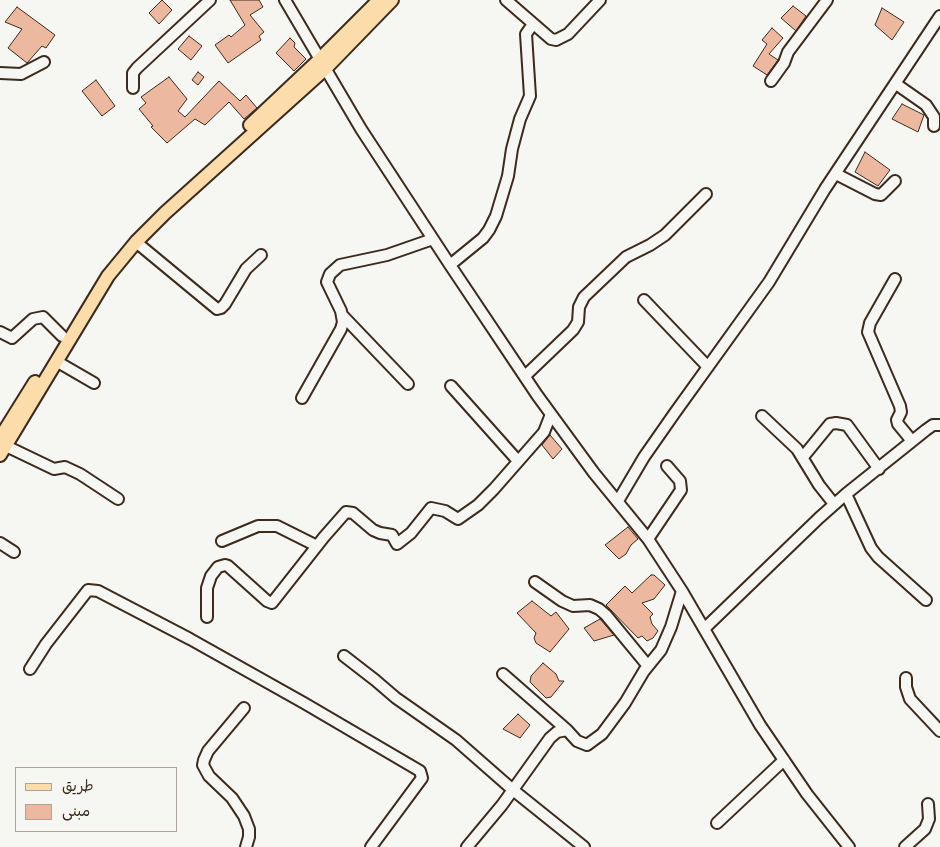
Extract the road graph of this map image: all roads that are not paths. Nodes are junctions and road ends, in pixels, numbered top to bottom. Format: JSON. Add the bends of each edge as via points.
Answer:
{"nodes":[{"id":1,"x":210,"y":0,"type":"edge"},
{"id":2,"x":285,"y":0,"type":"edge"},
{"id":3,"x":379,"y":0,"type":"edge"},
{"id":4,"x":392,"y":0,"type":"edge"},
{"id":5,"x":506,"y":0,"type":"edge"},
{"id":6,"x":600,"y":0,"type":"edge"},
{"id":7,"x":828,"y":0,"type":"edge"},
{"id":8,"x":940,"y":16,"type":"edge"},
{"id":9,"x":533,"y":24,"type":"junction"},
{"id":10,"x":44,"y":62,"type":"dead end"},
{"id":11,"x":323,"y":64,"type":"junction"},
{"id":12,"x":0,"y":73,"type":"edge"},
{"id":13,"x":771,"y":81,"type":"dead end"},
{"id":14,"x":896,"y":84,"type":"junction"},
{"id":15,"x":133,"y":88,"type":"dead end"},
{"id":16,"x":934,"y":126,"type":"dead end"},
{"id":17,"x":836,"y":174,"type":"junction"},
{"id":18,"x":895,"y":181,"type":"dead end"},
{"id":19,"x":706,"y":194,"type":"dead end"},
{"id":20,"x":162,"y":210,"type":"junction"},
{"id":21,"x":433,"y":239,"type":"junction"},
{"id":22,"x":136,"y":242,"type":"junction"},
{"id":23,"x":261,"y":255,"type":"dead end"},
{"id":24,"x":450,"y":265,"type":"junction"},
{"id":25,"x":894,"y":279,"type":"dead end"},
{"id":26,"x":644,"y":300,"type":"dead end"},
{"id":27,"x":343,"y":316,"type":"junction"},
{"id":28,"x":0,"y":332,"type":"edge"},
{"id":29,"x":62,"y":336,"type":"junction"},
{"id":30,"x":56,"y":361,"type":"junction"},
{"id":31,"x":708,"y":366,"type":"junction"},
{"id":32,"x":525,"y":376,"type":"junction"},
{"id":33,"x":94,"y":383,"type":"dead end"},
{"id":34,"x":408,"y":384,"type":"dead end"},
{"id":35,"x":451,"y":386,"type":"dead end"},
{"id":36,"x":302,"y":398,"type":"dead end"},
{"id":37,"x":551,"y":414,"type":"junction"},
{"id":38,"x":762,"y":416,"type":"dead end"},
{"id":39,"x":939,"y":426,"type":"edge"},
{"id":40,"x":912,"y":441,"type":"junction"},
{"id":41,"x":2,"y":446,"type":"edge"},
{"id":42,"x":803,"y":457,"type":"junction"},
{"id":43,"x":518,"y":461,"type":"junction"},
{"id":44,"x":668,"y":466,"type":"dead end"},
{"id":45,"x":878,"y":469,"type":"junction"},
{"id":46,"x":846,"y":494,"type":"junction"},
{"id":47,"x":118,"y":499,"type":"dead end"},
{"id":48,"x":618,"y":501,"type":"junction"},
{"id":49,"x":834,"y":504,"type":"junction"},
{"id":50,"x":648,"y":539,"type":"junction"},
{"id":51,"x":222,"y":541,"type":"dead end"},
{"id":52,"x":0,"y":543,"type":"edge"},
{"id":53,"x":317,"y":546,"type":"junction"},
{"id":54,"x":14,"y":552,"type":"dead end"},
{"id":55,"x":535,"y":582,"type":"dead end"},
{"id":56,"x":682,"y":591,"type":"junction"},
{"id":57,"x":926,"y":600,"type":"dead end"},
{"id":58,"x":207,"y":617,"type":"dead end"},
{"id":59,"x":704,"y":629,"type":"junction"},
{"id":60,"x":344,"y":656,"type":"dead end"},
{"id":61,"x":648,"y":666,"type":"junction"},
{"id":62,"x":30,"y":669,"type":"dead end"},
{"id":63,"x":503,"y":674,"type":"dead end"},
{"id":64,"x":906,"y":678,"type":"dead end"},
{"id":65,"x":244,"y":708,"type":"dead end"},
{"id":66,"x":567,"y":730,"type":"junction"},
{"id":67,"x":940,"y":731,"type":"edge"},
{"id":68,"x":784,"y":760,"type":"junction"},
{"id":69,"x":513,"y":790,"type":"junction"},
{"id":70,"x":928,"y":804,"type":"dead end"},
{"id":71,"x":716,"y":823,"type":"dead end"},
{"id":72,"x":246,"y":847,"type":"edge"},
{"id":73,"x":371,"y":847,"type":"edge"},
{"id":74,"x":467,"y":847,"type":"edge"},
{"id":75,"x":584,"y":847,"type":"edge"},
{"id":76,"x":849,"y":847,"type":"edge"},
{"id":77,"x":905,"y":847,"type":"edge"}],
"edges":[{"from":1,"to":15,"type":"street","via":[[134,70]]},
{"from":2,"to":11,"type":"street"},
{"from":3,"to":11,"type":"main road"},
{"from":4,"to":11,"type":"main road"},
{"from":5,"to":9,"type":"street"},
{"from":6,"to":9,"type":"street","via":[[562,38],[551,40]]},
{"from":7,"to":13,"type":"street","via":[[788,52]]},
{"from":8,"to":14,"type":"street"},
{"from":9,"to":24,"type":"street","via":[[526,34],[530,96],[520,119],[496,216],[483,238]]},
{"from":10,"to":12,"type":"street","via":[[21,74]]},
{"from":11,"to":20,"type":"main road"},
{"from":11,"to":21,"type":"street"},
{"from":14,"to":16,"type":"street","via":[[926,105],[934,117]]},
{"from":14,"to":17,"type":"street"},
{"from":17,"to":18,"type":"street","via":[[875,194],[880,194]]},
{"from":17,"to":31,"type":"street","via":[[769,282]]},
{"from":19,"to":32,"type":"street","via":[[665,235],[626,257],[584,297],[573,330]]},
{"from":20,"to":22,"type":"main road"},
{"from":20,"to":29,"type":"main road","via":[[136,231],[102,272]]},
{"from":21,"to":24,"type":"street"},
{"from":21,"to":27,"type":"street","via":[[334,268],[328,282]]},
{"from":22,"to":23,"type":"street","via":[[216,309],[225,304],[246,269]]},
{"from":22,"to":30,"type":"main road","via":[[108,276]]},
{"from":24,"to":32,"type":"street"},
{"from":25,"to":40,"type":"street","via":[[868,332],[900,406],[898,424]]},
{"from":26,"to":31,"type":"street"},
{"from":27,"to":34,"type":"street"},
{"from":27,"to":36,"type":"street","via":[[341,329]]},
{"from":28,"to":29,"type":"street","via":[[12,338],[33,319],[43,317]]},
{"from":29,"to":41,"type":"main road"},
{"from":30,"to":33,"type":"street"},
{"from":30,"to":41,"type":"main road"},
{"from":31,"to":48,"type":"street","via":[[644,457]]},
{"from":32,"to":37,"type":"street"},
{"from":35,"to":43,"type":"street"},
{"from":37,"to":43,"type":"street","via":[[544,432]]},
{"from":37,"to":48,"type":"street"},
{"from":38,"to":42,"type":"street"},
{"from":39,"to":40,"type":"street","via":[[926,430]]},
{"from":40,"to":45,"type":"street"},
{"from":41,"to":47,"type":"street","via":[[54,469],[65,468],[80,474]]},
{"from":42,"to":45,"type":"street","via":[[830,424],[836,423],[847,425]]},
{"from":42,"to":49,"type":"street"},
{"from":43,"to":53,"type":"street","via":[[478,505],[458,519],[445,511],[431,508],[411,533],[397,544],[392,535],[373,530],[348,512]]},
{"from":44,"to":50,"type":"street","via":[[680,481],[681,490]]},
{"from":45,"to":46,"type":"street"},
{"from":46,"to":49,"type":"street"},
{"from":46,"to":57,"type":"street","via":[[871,548]]},
{"from":48,"to":50,"type":"street"},
{"from":49,"to":59,"type":"street"},
{"from":50,"to":56,"type":"street"},
{"from":51,"to":53,"type":"street","via":[[258,526],[278,526]]},
{"from":52,"to":54,"type":"street"},
{"from":53,"to":58,"type":"street","via":[[272,603],[228,566],[218,567],[207,588]]},
{"from":55,"to":61,"type":"street","via":[[562,601],[599,609]]},
{"from":56,"to":59,"type":"street"},
{"from":56,"to":61,"type":"street","via":[[661,650]]},
{"from":59,"to":68,"type":"street"},
{"from":60,"to":69,"type":"street","via":[[456,740]]},
{"from":61,"to":66,"type":"street","via":[[625,703],[595,740],[587,745],[576,741]]},
{"from":62,"to":73,"type":"street","via":[[88,590],[98,591],[132,608],[420,771],[422,778]]},
{"from":63,"to":66,"type":"street"},
{"from":64,"to":67,"type":"street","via":[[910,699]]},
{"from":65,"to":72,"type":"street","via":[[208,751],[204,765],[209,776],[232,798],[244,816],[249,830]]},
{"from":66,"to":69,"type":"street","via":[[550,738]]},
{"from":68,"to":71,"type":"street"},
{"from":68,"to":76,"type":"street","via":[[806,794]]},
{"from":69,"to":74,"type":"street"},
{"from":69,"to":75,"type":"street"},
{"from":70,"to":77,"type":"street","via":[[929,819],[925,829]]}]}
